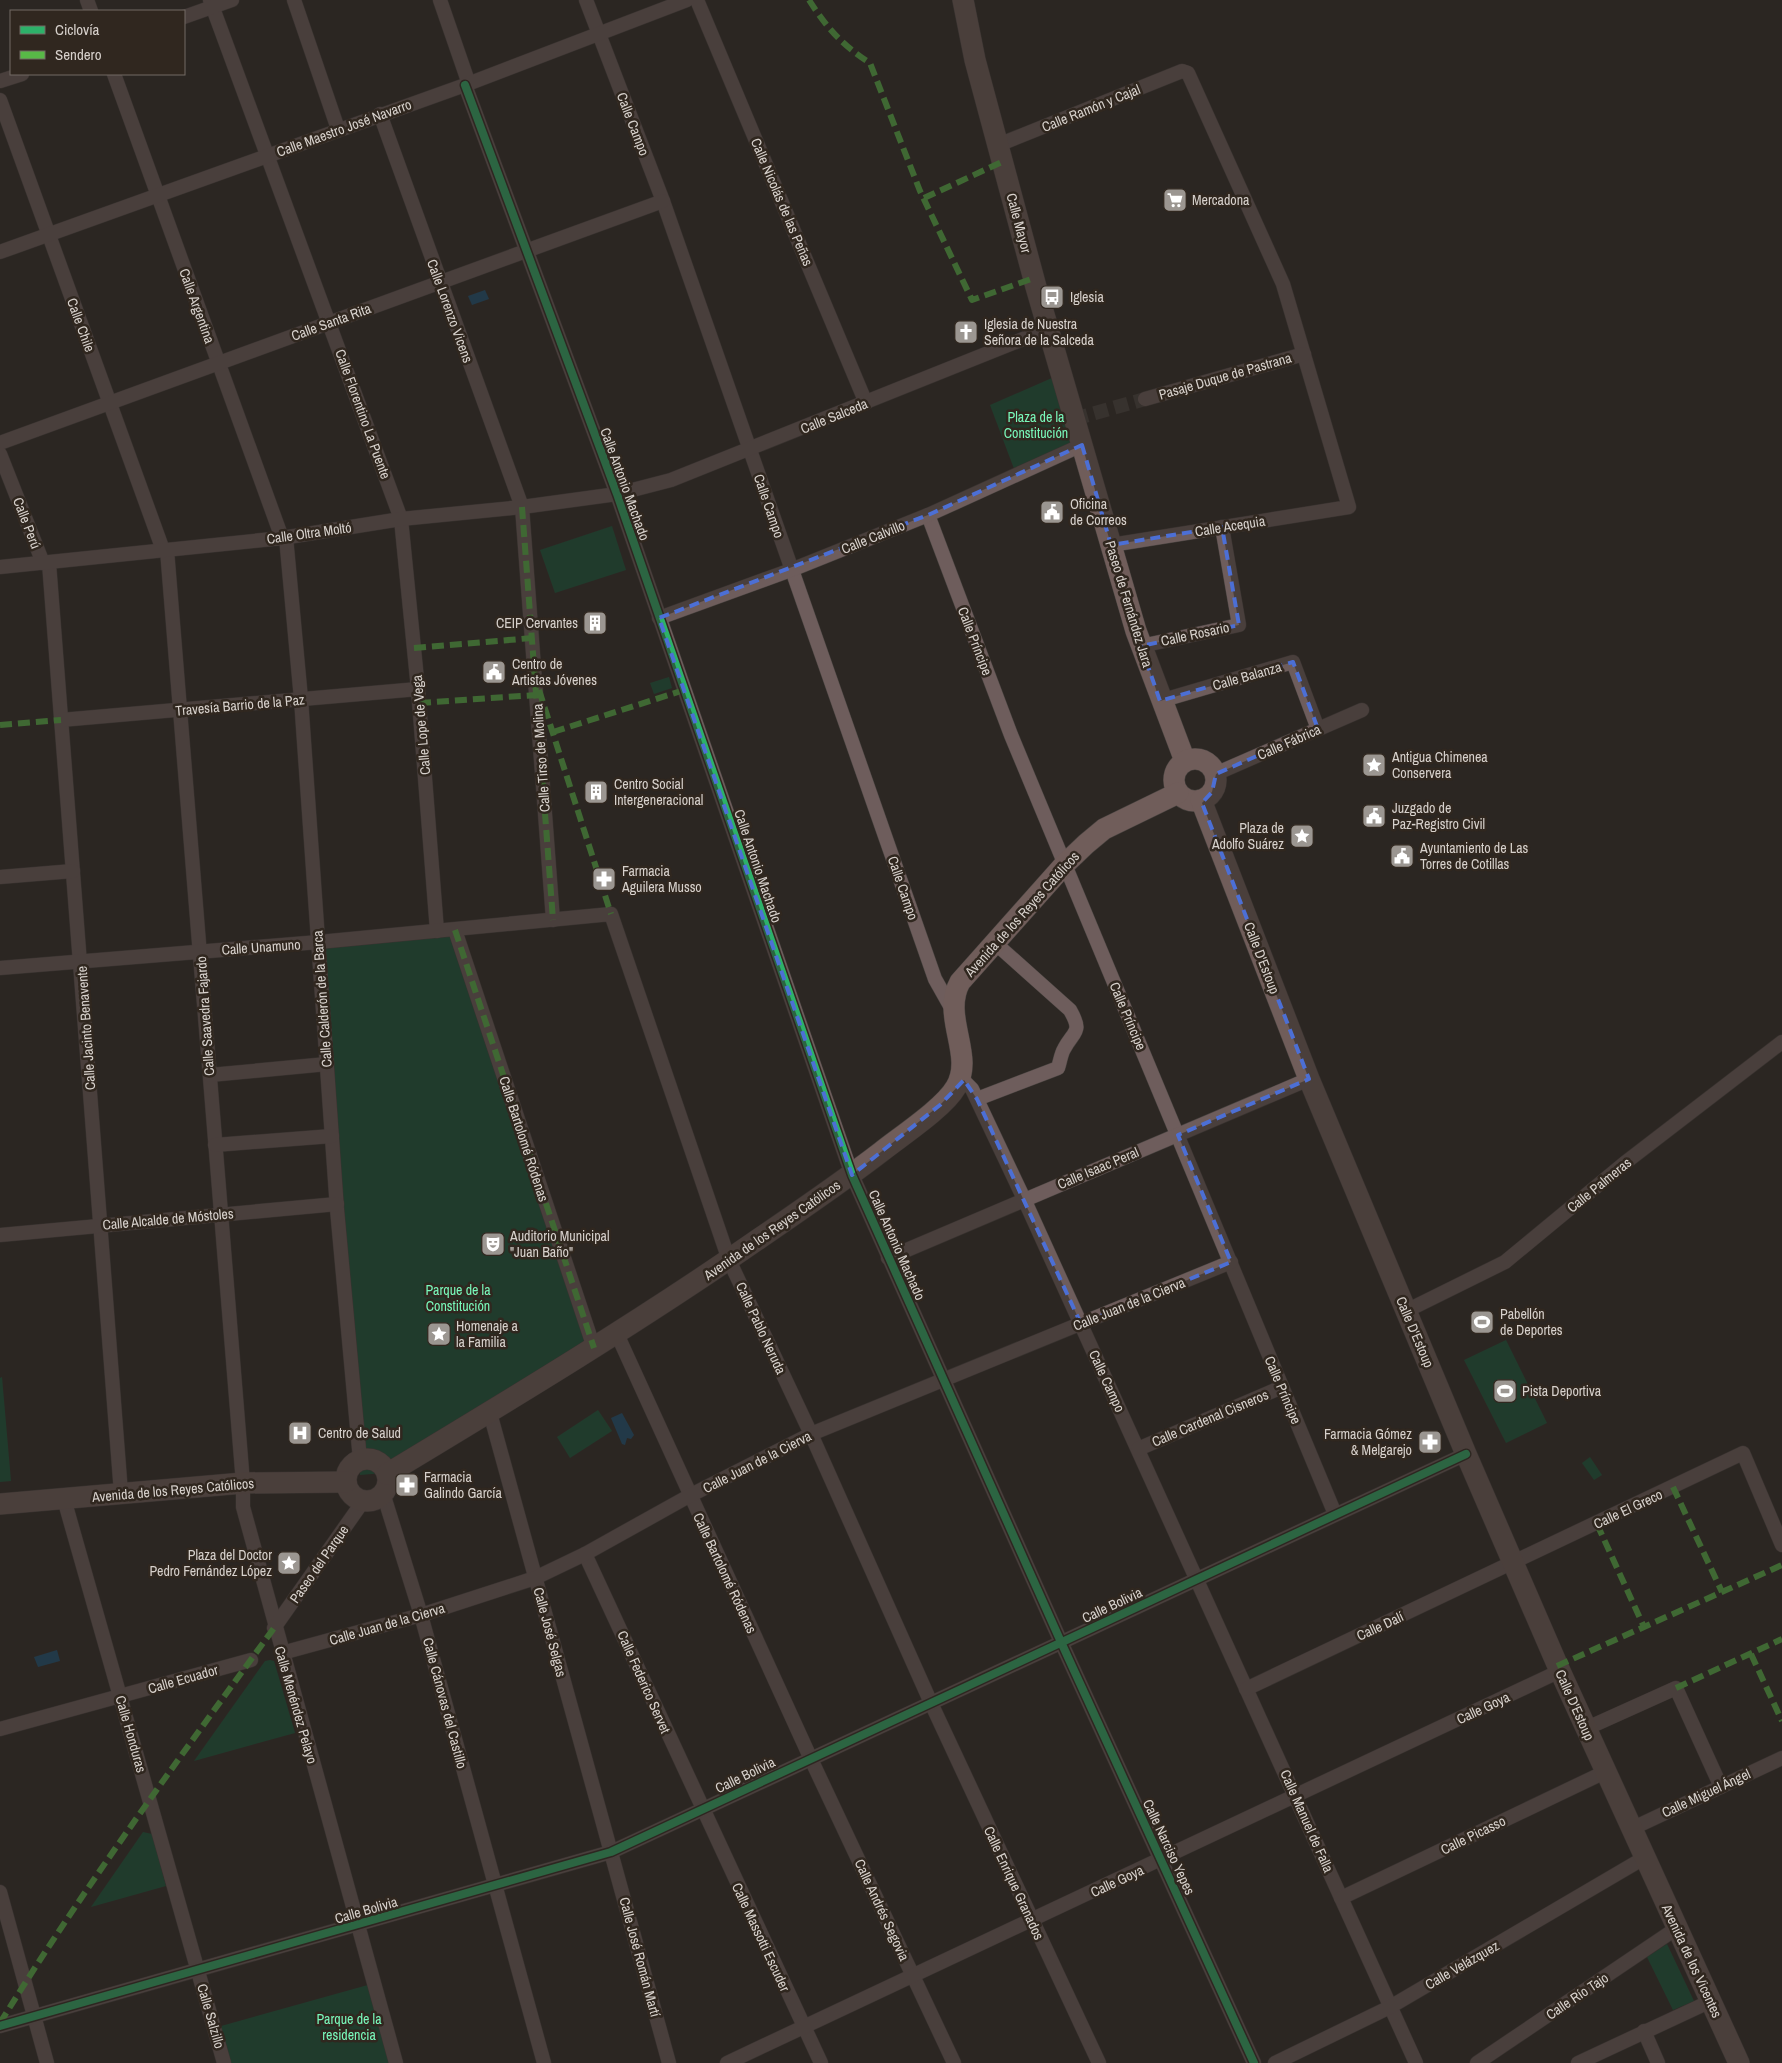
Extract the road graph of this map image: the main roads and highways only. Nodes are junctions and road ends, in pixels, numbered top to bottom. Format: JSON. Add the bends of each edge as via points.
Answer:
{"nodes":[{"id":1,"x":963,"y":0,"type":"edge"},
{"id":2,"x":1082,"y":445,"type":"joint"},
{"id":3,"x":1184,"y":761,"type":"junction"},
{"id":4,"x":1178,"y":793,"type":"junction"},
{"id":5,"x":1201,"y":800,"type":"junction"},
{"id":6,"x":346,"y":1482,"type":"junction"},
{"id":7,"x":378,"y":1489,"type":"junction"},
{"id":8,"x":0,"y":1504,"type":"edge"},
{"id":9,"x":1644,"y":1858,"type":"joint"},
{"id":10,"x":1739,"y":2063,"type":"edge"}],
"edges":[{"from":1,"to":2,"type":"main road","name":"Calle Mayor","via":[[975,60]]},
{"from":2,"to":3,"type":"main road","name":"Paseo de Fernández Jara","via":[[1141,646]]},
{"from":3,"to":4,"type":"main road","via":[[1173,777]]},
{"from":3,"to":5,"type":"main road","via":[[1205,761],[1215,774],[1212,792]]},
{"from":4,"to":5,"type":"main road","via":[[1187,800]]},
{"from":4,"to":7,"type":"main road","name":"Avenida de los Reyes Católicos","via":[[1104,829],[1065,864],[960,982],[953,994],[952,1011],[962,1059],[961,1078],[940,1105],[852,1175],[729,1260],[490,1412]]},
{"from":5,"to":9,"type":"main road","name":"Calle D'Estoup","via":[[1309,1079],[1406,1311]]},
{"from":6,"to":7,"type":"main road","via":[[352,1494]]},
{"from":6,"to":7,"type":"main road","via":[[349,1469],[366,1459],[379,1463]]},
{"from":6,"to":8,"type":"main road","name":"Avenida de los Reyes Católicos","via":[[243,1483]]},
{"from":9,"to":10,"type":"main road","name":"Avenida de los Vicentes"}]}
